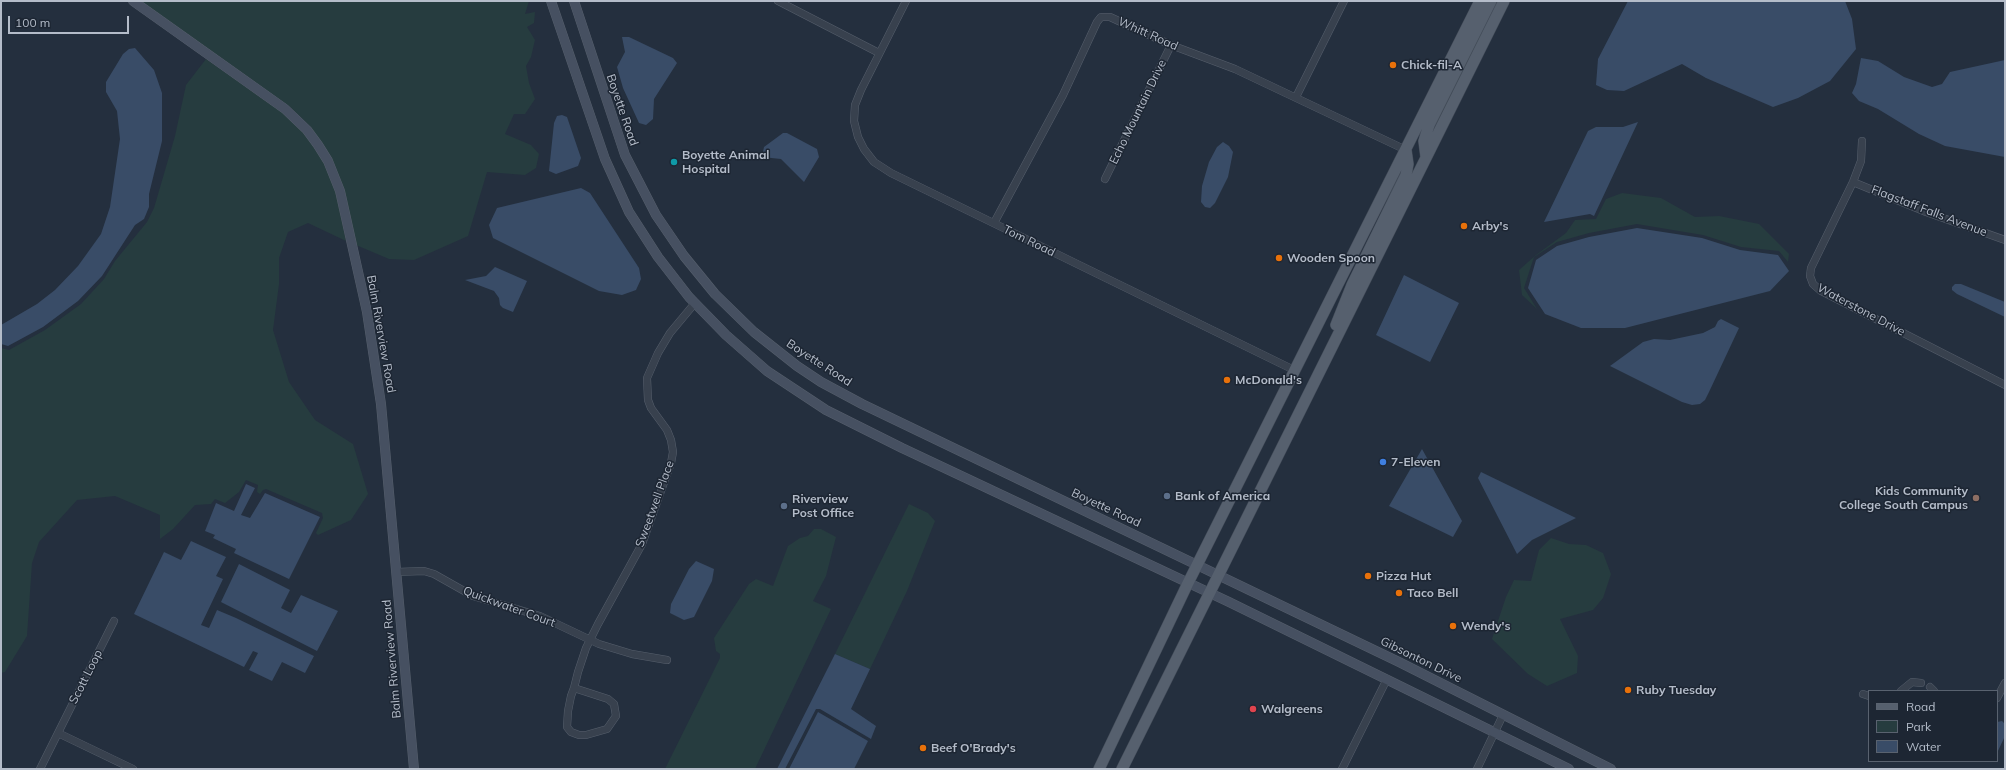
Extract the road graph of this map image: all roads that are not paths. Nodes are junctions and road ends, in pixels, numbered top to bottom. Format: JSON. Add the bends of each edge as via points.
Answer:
{"nodes":[{"id":1,"x":133,"y":1,"type":"edge"},
{"id":2,"x":551,"y":1,"type":"edge"},
{"id":3,"x":574,"y":1,"type":"edge"},
{"id":4,"x":778,"y":1,"type":"edge"},
{"id":5,"x":906,"y":1,"type":"edge"},
{"id":6,"x":1344,"y":1,"type":"edge"},
{"id":7,"x":1480,"y":1,"type":"edge"},
{"id":8,"x":1491,"y":1,"type":"edge"},
{"id":9,"x":1504,"y":1,"type":"edge"},
{"id":10,"x":1171,"y":45,"type":"junction"},
{"id":11,"x":880,"y":53,"type":"junction"},
{"id":12,"x":1296,"y":97,"type":"junction"},
{"id":13,"x":1862,"y":141,"type":"dead end"},
{"id":14,"x":1406,"y":150,"type":"junction"},
{"id":15,"x":1426,"y":157,"type":"junction"},
{"id":16,"x":1105,"y":179,"type":"dead end"},
{"id":17,"x":1853,"y":182,"type":"junction"},
{"id":18,"x":994,"y":223,"type":"junction"},
{"id":19,"x":2005,"y":240,"type":"edge"},
{"id":20,"x":695,"y":302,"type":"junction"},
{"id":21,"x":1334,"y":344,"type":"junction"},
{"id":22,"x":1294,"y":370,"type":"junction"},
{"id":23,"x":2005,"y":385,"type":"edge"},
{"id":24,"x":1197,"y":565,"type":"junction"},
{"id":25,"x":396,"y":572,"type":"junction"},
{"id":26,"x":1219,"y":575,"type":"junction"},
{"id":27,"x":1188,"y":583,"type":"junction"},
{"id":28,"x":1210,"y":593,"type":"junction"},
{"id":29,"x":114,"y":621,"type":"dead end"},
{"id":30,"x":590,"y":640,"type":"junction"},
{"id":31,"x":667,"y":660,"type":"dead end"},
{"id":32,"x":1387,"y":679,"type":"junction"},
{"id":33,"x":1921,"y":683,"type":"dead end"},
{"id":34,"x":2005,"y":683,"type":"edge"},
{"id":35,"x":574,"y":688,"type":"junction"},
{"id":36,"x":1902,"y":690,"type":"edge"},
{"id":37,"x":1998,"y":696,"type":"edge"},
{"id":38,"x":1504,"y":715,"type":"junction"},
{"id":39,"x":58,"y":733,"type":"junction"},
{"id":40,"x":1495,"y":733,"type":"junction"},
{"id":41,"x":1101,"y":768,"type":"edge"},
{"id":42,"x":40,"y":769,"type":"edge"},
{"id":43,"x":134,"y":769,"type":"edge"},
{"id":44,"x":414,"y":769,"type":"edge"},
{"id":45,"x":1122,"y":769,"type":"edge"},
{"id":46,"x":1342,"y":769,"type":"edge"},
{"id":47,"x":1477,"y":769,"type":"edge"},
{"id":48,"x":1569,"y":769,"type":"edge"},
{"id":49,"x":1611,"y":769,"type":"edge"}],
"edges":[{"from":1,"to":25,"type":"main road","name":"Balm Riverview Road","via":[[286,109],[307,130],[328,161],[340,191],[367,312],[381,404]]},
{"from":2,"to":20,"type":"main road","via":[[604,159],[622,198],[654,252]]},
{"from":3,"to":24,"type":"main road","name":"Boyette Road","via":[[625,155],[645,196],[670,237],[698,274],[754,332],[797,366],[841,394]]},
{"from":4,"to":11,"type":"street"},
{"from":5,"to":11,"type":"street","name":"Tom Road"},
{"from":6,"to":12,"type":"street"},
{"from":7,"to":14,"type":"main road"},
{"from":8,"to":15,"type":"main road","via":[[1429,125],[1424,141]]},
{"from":9,"to":15,"type":"main road"},
{"from":10,"to":12,"type":"street","name":"Whitt Road","via":[[1235,69]]},
{"from":10,"to":16,"type":"street","name":"Echo Mountain Drive"},
{"from":10,"to":18,"type":"street","name":"Whitt Road","via":[[1110,17],[1099,19],[1063,95]]},
{"from":11,"to":18,"type":"street","name":"Tom Road","via":[[861,90],[855,110],[855,126],[864,149],[874,162],[886,171]]},
{"from":12,"to":14,"type":"street","name":"Whitt Road"},
{"from":13,"to":17,"type":"street","name":"Waterstone Drive","via":[[1861,161]]},
{"from":14,"to":21,"type":"main road","via":[[1406,175],[1352,284],[1337,321]]},
{"from":14,"to":22,"type":"main road"},
{"from":15,"to":21,"type":"main road"},
{"from":17,"to":19,"type":"street","name":"Flagstaff Falls Avenue","via":[[1926,212]]},
{"from":17,"to":23,"type":"street","name":"Waterstone Drive","via":[[1810,268],[1813,284],[1821,291]]},
{"from":18,"to":22,"type":"street","name":"Tom Road"},
{"from":20,"to":27,"type":"main road","via":[[726,335],[761,366],[826,410],[1040,515]]},
{"from":20,"to":30,"type":"street","name":"Sweetwell Place","via":[[670,333],[647,378],[651,408],[671,440],[671,463],[642,544]]},
{"from":21,"to":26,"type":"main road"},
{"from":22,"to":24,"type":"main road"},
{"from":24,"to":26,"type":"main road","name":"Boyette Road"},
{"from":24,"to":27,"type":"main road"},
{"from":25,"to":30,"type":"street","name":"Quickwater Court","via":[[424,571],[434,574],[474,596],[540,616]]},
{"from":25,"to":44,"type":"main road","name":"Balm Riverview Road"},
{"from":26,"to":28,"type":"main road"},
{"from":26,"to":38,"type":"main road","name":"Gibsonton Drive"},
{"from":27,"to":28,"type":"main road"},
{"from":27,"to":41,"type":"main road"},
{"from":28,"to":32,"type":"main road"},
{"from":28,"to":45,"type":"main road"},
{"from":29,"to":39,"type":"street","name":"Scott Loop"},
{"from":30,"to":31,"type":"street","name":"Quickwater Court","via":[[620,651]]},
{"from":30,"to":35,"type":"street","name":"Sweetwell Place"},
{"from":32,"to":40,"type":"main road"},
{"from":32,"to":46,"type":"street"},
{"from":33,"to":36,"type":"street","via":[[1912,682]]},
{"from":34,"to":37,"type":"street"},
{"from":35,"to":35,"type":"street","name":"Sweetwell Place","via":[[567,720],[569,731],[579,735],[607,730],[616,716],[614,704],[608,699]]},
{"from":38,"to":40,"type":"street"},
{"from":38,"to":49,"type":"main road","name":"Gibsonton Drive"},
{"from":39,"to":42,"type":"street","name":"Scott Loop"},
{"from":39,"to":43,"type":"street"},
{"from":40,"to":47,"type":"street"},
{"from":40,"to":48,"type":"main road"}]}
